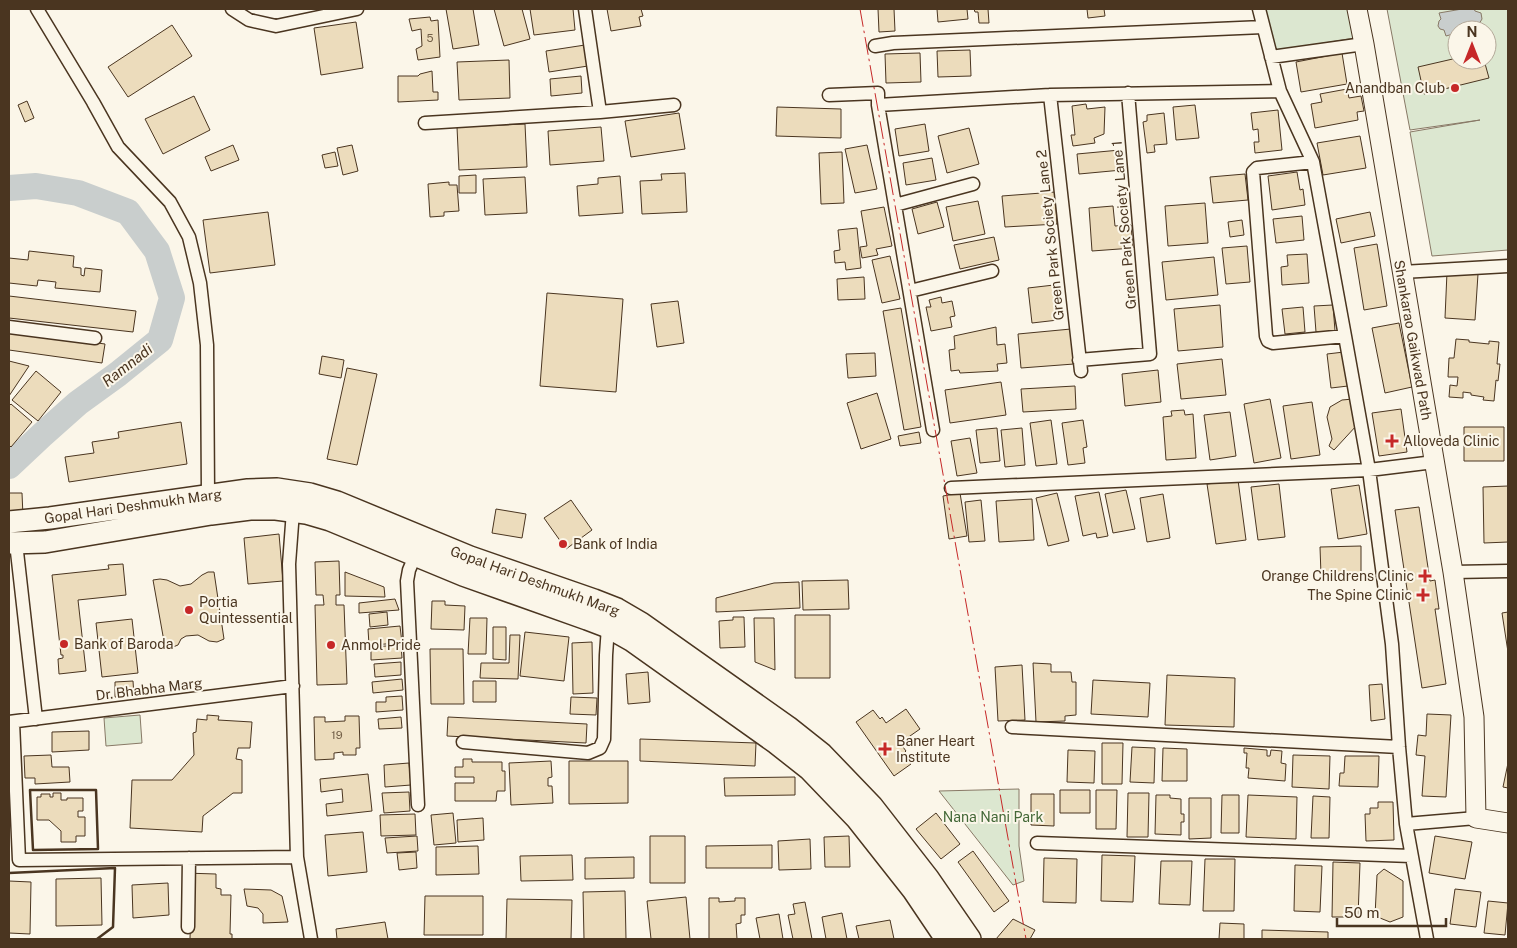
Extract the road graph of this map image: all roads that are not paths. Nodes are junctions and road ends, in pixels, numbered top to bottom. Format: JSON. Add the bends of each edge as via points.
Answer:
{"nodes":[{"id":1,"x":37,"y":9,"type":"edge"},
{"id":2,"x":232,"y":9,"type":"edge"},
{"id":3,"x":357,"y":9,"type":"edge"},
{"id":4,"x":585,"y":9,"type":"edge"},
{"id":5,"x":1259,"y":9,"type":"edge"},
{"id":6,"x":1357,"y":9,"type":"edge"},
{"id":7,"x":1263,"y":27,"type":"junction"},
{"id":8,"x":1364,"y":44,"type":"junction"},
{"id":9,"x":875,"y":46,"type":"dead end"},
{"id":10,"x":1271,"y":56,"type":"junction"},
{"id":11,"x":1280,"y":91,"type":"junction"},
{"id":12,"x":1128,"y":93,"type":"junction"},
{"id":13,"x":1050,"y":94,"type":"junction"},
{"id":14,"x":829,"y":95,"type":"dead end"},
{"id":15,"x":674,"y":105,"type":"dead end"},
{"id":16,"x":878,"y":105,"type":"junction"},
{"id":17,"x":600,"y":112,"type":"junction"},
{"id":18,"x":425,"y":123,"type":"dead end"},
{"id":19,"x":1313,"y":162,"type":"junction"},
{"id":20,"x":973,"y":184,"type":"dead end"},
{"id":21,"x":895,"y":206,"type":"junction"},
{"id":22,"x":1508,"y":266,"type":"edge"},
{"id":23,"x":992,"y":271,"type":"dead end"},
{"id":24,"x":1402,"y":272,"type":"junction"},
{"id":25,"x":910,"y":291,"type":"junction"},
{"id":26,"x":9,"y":327,"type":"edge"},
{"id":27,"x":1345,"y":336,"type":"junction"},
{"id":28,"x":94,"y":338,"type":"dead end"},
{"id":29,"x":1080,"y":366,"type":"joint"},
{"id":30,"x":933,"y":430,"type":"dead end"},
{"id":31,"x":1434,"y":462,"type":"junction"},
{"id":32,"x":1369,"y":470,"type":"junction"},
{"id":33,"x":951,"y":488,"type":"dead end"},
{"id":34,"x":208,"y":495,"type":"junction"},
{"id":35,"x":293,"y":511,"type":"junction"},
{"id":36,"x":10,"y":522,"type":"edge"},
{"id":37,"x":385,"y":532,"type":"junction"},
{"id":38,"x":12,"y":543,"type":"edge"},
{"id":39,"x":415,"y":556,"type":"junction"},
{"id":40,"x":1508,"y":571,"type":"edge"},
{"id":41,"x":1453,"y":572,"type":"junction"},
{"id":42,"x":619,"y":626,"type":"junction"},
{"id":43,"x":293,"y":686,"type":"junction"},
{"id":44,"x":36,"y":719,"type":"junction"},
{"id":45,"x":11,"y":722,"type":"edge"},
{"id":46,"x":1012,"y":727,"type":"dead end"},
{"id":47,"x":463,"y":742,"type":"dead end"},
{"id":48,"x":1399,"y":747,"type":"junction"},
{"id":49,"x":418,"y":804,"type":"dead end"},
{"id":50,"x":1476,"y":818,"type":"junction"},
{"id":51,"x":1508,"y":823,"type":"edge"},
{"id":52,"x":1406,"y":824,"type":"junction"},
{"id":53,"x":1037,"y":843,"type":"dead end"},
{"id":54,"x":297,"y":856,"type":"junction"},
{"id":55,"x":1411,"y":856,"type":"junction"},
{"id":56,"x":189,"y":858,"type":"junction"},
{"id":57,"x":188,"y":927,"type":"dead end"},
{"id":58,"x":312,"y":939,"type":"edge"},
{"id":59,"x":946,"y":939,"type":"edge"},
{"id":60,"x":970,"y":939,"type":"edge"},
{"id":61,"x":1426,"y":939,"type":"edge"}],
"edges":[{"from":1,"to":34,"type":"street","via":[[118,147],[170,202],[189,237],[200,284],[208,345]]},
{"from":2,"to":3,"type":"street","via":[[249,20],[276,26]]},
{"from":4,"to":17,"type":"street"},
{"from":5,"to":7,"type":"street"},
{"from":6,"to":8,"type":"street","name":"Shankarao Gaikwad Path"},
{"from":7,"to":9,"type":"street"},
{"from":7,"to":10,"type":"street"},
{"from":8,"to":10,"type":"street"},
{"from":8,"to":24,"type":"street","name":"Shankarao Gaikwad Path"},
{"from":10,"to":11,"type":"street"},
{"from":11,"to":12,"type":"street"},
{"from":11,"to":19,"type":"street"},
{"from":12,"to":13,"type":"street"},
{"from":12,"to":29,"type":"street","name":"Green Park Society Lane 1","via":[[1150,354]]},
{"from":13,"to":16,"type":"street"},
{"from":13,"to":29,"type":"street","name":"Green Park Society Lane 2"},
{"from":14,"to":16,"type":"street","via":[[878,93]]},
{"from":15,"to":17,"type":"street"},
{"from":16,"to":21,"type":"street"},
{"from":17,"to":18,"type":"street"},
{"from":19,"to":27,"type":"street"},
{"from":19,"to":27,"type":"street","via":[[1257,168],[1253,172],[1266,336],[1268,342],[1273,343]]},
{"from":20,"to":21,"type":"street"},
{"from":21,"to":25,"type":"street"},
{"from":22,"to":24,"type":"street"},
{"from":23,"to":25,"type":"street"},
{"from":24,"to":31,"type":"street","name":"Shankarao Gaikwad Path"},
{"from":25,"to":30,"type":"street"},
{"from":26,"to":28,"type":"street"},
{"from":27,"to":32,"type":"street"},
{"from":31,"to":32,"type":"street"},
{"from":31,"to":41,"type":"street","name":"Shankarao Gaikwad Path"},
{"from":32,"to":33,"type":"street"},
{"from":32,"to":48,"type":"street","via":[[1392,644]]},
{"from":34,"to":36,"type":"main road","name":"Gopal Hari Deshmukh Marg"},
{"from":34,"to":37,"type":"main road","name":"Gopal Hari Deshmukh Marg","via":[[258,490],[310,494],[337,502]]},
{"from":35,"to":37,"type":"main road","name":"Gopal Hari Deshmukh Marg"},
{"from":35,"to":38,"type":"main road","name":"Gopal Hari Deshmukh Marg","via":[[250,509],[45,542]]},
{"from":35,"to":43,"type":"street","via":[[289,564]]},
{"from":37,"to":39,"type":"main road","name":"Gopal Hari Deshmukh Marg"},
{"from":37,"to":42,"type":"main road","name":"Gopal Hari Deshmukh Marg","via":[[470,557],[594,600]]},
{"from":38,"to":44,"type":"street"},
{"from":39,"to":42,"type":"main road","name":"Gopal Hari Deshmukh Marg"},
{"from":39,"to":49,"type":"street","via":[[407,581]]},
{"from":40,"to":41,"type":"street"},
{"from":41,"to":50,"type":"street","name":"Shankarao Gaikwad Path","via":[[1474,717]]},
{"from":42,"to":47,"type":"street","via":[[606,655],[604,739],[600,748],[588,753]]},
{"from":42,"to":59,"type":"main road","name":"Gopal Hari Deshmukh Marg","via":[[809,769],[857,818]]},
{"from":42,"to":60,"type":"main road","name":"Gopal Hari Deshmukh Marg","via":[[641,623],[822,754],[878,813]]},
{"from":43,"to":44,"type":"street","name":"Dr. Bhabha Marg"},
{"from":43,"to":54,"type":"street"},
{"from":44,"to":45,"type":"street","name":"Dr. Bhabha Marg"},
{"from":45,"to":56,"type":"street","via":[[19,860]]},
{"from":46,"to":48,"type":"street"},
{"from":48,"to":52,"type":"street"},
{"from":50,"to":51,"type":"street"},
{"from":50,"to":52,"type":"street"},
{"from":52,"to":55,"type":"street"},
{"from":53,"to":55,"type":"street"},
{"from":54,"to":56,"type":"street"},
{"from":54,"to":58,"type":"street"},
{"from":55,"to":61,"type":"street"},
{"from":56,"to":57,"type":"street"}]}
